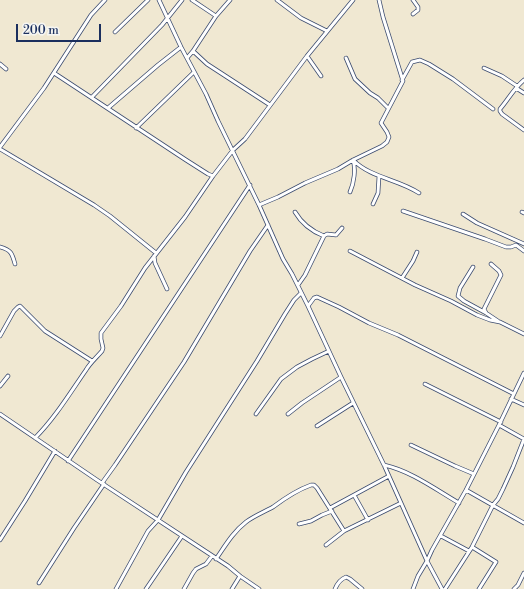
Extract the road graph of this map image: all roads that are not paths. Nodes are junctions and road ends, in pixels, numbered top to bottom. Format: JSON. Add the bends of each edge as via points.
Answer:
{"nodes":[{"id":1,"x":105,"y":0,"type":"edge"},
{"id":2,"x":148,"y":0,"type":"edge"},
{"id":3,"x":159,"y":0,"type":"edge"},
{"id":4,"x":182,"y":0,"type":"edge"},
{"id":5,"x":192,"y":0,"type":"edge"},
{"id":6,"x":230,"y":0,"type":"edge"},
{"id":7,"x":277,"y":0,"type":"edge"},
{"id":8,"x":353,"y":0,"type":"edge"},
{"id":9,"x":379,"y":0,"type":"edge"},
{"id":10,"x":413,"y":0,"type":"edge"},
{"id":11,"x":414,"y":14,"type":"dead end"},
{"id":12,"x":216,"y":16,"type":"junction"},
{"id":13,"x":168,"y":18,"type":"junction"},
{"id":14,"x":115,"y":32,"type":"dead end"},
{"id":15,"x":327,"y":32,"type":"junction"},
{"id":16,"x":182,"y":47,"type":"junction"},
{"id":17,"x":193,"y":51,"type":"junction"},
{"id":18,"x":307,"y":56,"type":"junction"},
{"id":19,"x":187,"y":58,"type":"junction"},
{"id":20,"x":346,"y":58,"type":"dead end"},
{"id":21,"x":0,"y":64,"type":"edge"},
{"id":22,"x":484,"y":68,"type":"dead end"},
{"id":23,"x":6,"y":69,"type":"dead end"},
{"id":24,"x":194,"y":72,"type":"junction"},
{"id":25,"x":54,"y":73,"type":"junction"},
{"id":26,"x":321,"y":76,"type":"dead end"},
{"id":27,"x":402,"y":80,"type":"junction"},
{"id":28,"x":524,"y":80,"type":"edge"},
{"id":29,"x":516,"y":87,"type":"junction"},
{"id":30,"x":524,"y":93,"type":"edge"},
{"id":31,"x":92,"y":97,"type":"junction"},
{"id":32,"x":270,"y":105,"type":"junction"},
{"id":33,"x":108,"y":108,"type":"junction"},
{"id":34,"x":388,"y":108,"type":"junction"},
{"id":35,"x":493,"y":109,"type":"dead end"},
{"id":36,"x":136,"y":128,"type":"junction"},
{"id":37,"x":524,"y":130,"type":"edge"},
{"id":38,"x":0,"y":148,"type":"edge"},
{"id":39,"x":233,"y":150,"type":"junction"},
{"id":40,"x":353,"y":160,"type":"junction"},
{"id":41,"x":213,"y":176,"type":"junction"},
{"id":42,"x":380,"y":176,"type":"junction"},
{"id":43,"x":250,"y":186,"type":"junction"},
{"id":44,"x":350,"y":192,"type":"dead end"},
{"id":45,"x":419,"y":193,"type":"dead end"},
{"id":46,"x":373,"y":204,"type":"dead end"},
{"id":47,"x":259,"y":205,"type":"junction"},
{"id":48,"x":403,"y":211,"type":"dead end"},
{"id":49,"x":295,"y":212,"type":"dead end"},
{"id":50,"x":463,"y":214,"type":"dead end"},
{"id":51,"x":268,"y":225,"type":"junction"},
{"id":52,"x":342,"y":228,"type":"dead end"},
{"id":53,"x":324,"y":236,"type":"junction"},
{"id":54,"x":524,"y":244,"type":"edge"},
{"id":55,"x":0,"y":247,"type":"edge"},
{"id":56,"x":350,"y":251,"type":"dead end"},
{"id":57,"x":524,"y":251,"type":"edge"},
{"id":58,"x":417,"y":252,"type":"dead end"},
{"id":59,"x":155,"y":255,"type":"junction"},
{"id":60,"x":15,"y":264,"type":"dead end"},
{"id":61,"x":491,"y":264,"type":"dead end"},
{"id":62,"x":473,"y":266,"type":"dead end"},
{"id":63,"x":402,"y":278,"type":"junction"},
{"id":64,"x":298,"y":285,"type":"junction"},
{"id":65,"x":167,"y":290,"type":"dead end"},
{"id":66,"x":301,"y":292,"type":"junction"},
{"id":67,"x":308,"y":306,"type":"junction"},
{"id":68,"x":486,"y":313,"type":"junction"},
{"id":69,"x":500,"y":322,"type":"junction"},
{"id":70,"x":524,"y":334,"type":"edge"},
{"id":71,"x":0,"y":336,"type":"edge"},
{"id":72,"x":329,"y":351,"type":"junction"},
{"id":73,"x":92,"y":361,"type":"junction"},
{"id":74,"x":524,"y":373,"type":"edge"},
{"id":75,"x":8,"y":376,"type":"dead end"},
{"id":76,"x":341,"y":377,"type":"junction"},
{"id":77,"x":425,"y":384,"type":"dead end"},
{"id":78,"x":0,"y":386,"type":"edge"},
{"id":79,"x":514,"y":394,"type":"junction"},
{"id":80,"x":512,"y":399,"type":"junction"},
{"id":81,"x":354,"y":403,"type":"junction"},
{"id":82,"x":524,"y":405,"type":"edge"},
{"id":83,"x":0,"y":414,"type":"edge"},
{"id":84,"x":256,"y":414,"type":"dead end"},
{"id":85,"x":288,"y":414,"type":"dead end"},
{"id":86,"x":500,"y":424,"type":"junction"},
{"id":87,"x":317,"y":426,"type":"dead end"},
{"id":88,"x":35,"y":438,"type":"junction"},
{"id":89,"x":524,"y":439,"type":"edge"},
{"id":90,"x":411,"y":445,"type":"dead end"},
{"id":91,"x":54,"y":451,"type":"junction"},
{"id":92,"x":68,"y":461,"type":"junction"},
{"id":93,"x":384,"y":465,"type":"junction"},
{"id":94,"x":474,"y":474,"type":"junction"},
{"id":95,"x":389,"y":476,"type":"junction"},
{"id":96,"x":103,"y":484,"type":"junction"},
{"id":97,"x":466,"y":490,"type":"junction"},
{"id":98,"x":354,"y":495,"type":"junction"},
{"id":99,"x":401,"y":503,"type":"junction"},
{"id":100,"x":459,"y":503,"type":"junction"},
{"id":101,"x":492,"y":505,"type":"junction"},
{"id":102,"x":331,"y":510,"type":"junction"},
{"id":103,"x":158,"y":520,"type":"junction"},
{"id":104,"x":368,"y":520,"type":"junction"},
{"id":105,"x":524,"y":523,"type":"edge"},
{"id":106,"x":299,"y":524,"type":"dead end"},
{"id":107,"x":344,"y":531,"type":"junction"},
{"id":108,"x":182,"y":536,"type":"junction"},
{"id":109,"x":441,"y":536,"type":"junction"},
{"id":110,"x":0,"y":540,"type":"edge"},
{"id":111,"x":326,"y":546,"type":"dead end"},
{"id":112,"x":472,"y":547,"type":"junction"},
{"id":113,"x":469,"y":551,"type":"junction"},
{"id":114,"x":212,"y":556,"type":"junction"},
{"id":115,"x":216,"y":559,"type":"junction"},
{"id":116,"x":427,"y":561,"type":"junction"},
{"id":117,"x":524,"y":573,"type":"edge"},
{"id":118,"x":240,"y":576,"type":"junction"},
{"id":119,"x":39,"y":583,"type":"dead end"},
{"id":120,"x":116,"y":589,"type":"edge"},
{"id":121,"x":146,"y":589,"type":"edge"},
{"id":122,"x":184,"y":589,"type":"edge"},
{"id":123,"x":232,"y":589,"type":"edge"},
{"id":124,"x":259,"y":589,"type":"edge"},
{"id":125,"x":335,"y":589,"type":"edge"},
{"id":126,"x":362,"y":589,"type":"edge"},
{"id":127,"x":412,"y":589,"type":"edge"},
{"id":128,"x":442,"y":589,"type":"edge"},
{"id":129,"x":445,"y":589,"type":"edge"},
{"id":130,"x":479,"y":589,"type":"edge"},
{"id":131,"x":514,"y":589,"type":"edge"}],
"edges":[{"from":1,"to":25,"type":"street","via":[[91,15]]},
{"from":2,"to":14,"type":"street"},
{"from":3,"to":13,"type":"street"},
{"from":4,"to":13,"type":"street"},
{"from":5,"to":12,"type":"street"},
{"from":6,"to":12,"type":"street"},
{"from":7,"to":15,"type":"street","via":[[301,18]]},
{"from":8,"to":15,"type":"street"},
{"from":9,"to":27,"type":"street"},
{"from":10,"to":11,"type":"street","via":[[418,7]]},
{"from":12,"to":17,"type":"street"},
{"from":13,"to":16,"type":"street"},
{"from":13,"to":31,"type":"street"},
{"from":15,"to":18,"type":"street"},
{"from":16,"to":19,"type":"street"},
{"from":16,"to":33,"type":"street"},
{"from":17,"to":19,"type":"street"},
{"from":17,"to":32,"type":"street","via":[[207,64]]},
{"from":18,"to":26,"type":"street"},
{"from":18,"to":32,"type":"street"},
{"from":19,"to":24,"type":"street"},
{"from":20,"to":34,"type":"street","via":[[355,79]]},
{"from":21,"to":23,"type":"street"},
{"from":22,"to":29,"type":"street","via":[[502,76]]},
{"from":24,"to":36,"type":"street"},
{"from":24,"to":39,"type":"street"},
{"from":25,"to":31,"type":"street"},
{"from":25,"to":38,"type":"street"},
{"from":27,"to":34,"type":"street"},
{"from":27,"to":35,"type":"street","via":[[412,62],[420,60],[453,79]]},
{"from":28,"to":29,"type":"street"},
{"from":29,"to":30,"type":"street"},
{"from":29,"to":37,"type":"street","via":[[500,111]]},
{"from":31,"to":33,"type":"street"},
{"from":32,"to":39,"type":"street","via":[[245,139]]},
{"from":33,"to":36,"type":"street"},
{"from":34,"to":40,"type":"street","via":[[381,123],[389,137],[387,142]]},
{"from":36,"to":41,"type":"street"},
{"from":38,"to":59,"type":"street","via":[[94,205],[121,224]]},
{"from":39,"to":41,"type":"street"},
{"from":39,"to":43,"type":"street"},
{"from":40,"to":42,"type":"street","via":[[364,169]]},
{"from":40,"to":44,"type":"street","via":[[355,165]]},
{"from":40,"to":47,"type":"street"},
{"from":41,"to":59,"type":"street"},
{"from":42,"to":45,"type":"street"},
{"from":42,"to":46,"type":"street","via":[[378,193]]},
{"from":43,"to":47,"type":"street"},
{"from":43,"to":92,"type":"street"},
{"from":47,"to":51,"type":"street"},
{"from":48,"to":57,"type":"street","via":[[506,247],[516,245]]},
{"from":49,"to":53,"type":"street","via":[[307,227]]},
{"from":50,"to":54,"type":"street"},
{"from":51,"to":64,"type":"street"},
{"from":51,"to":96,"type":"street","via":[[184,362]]},
{"from":52,"to":53,"type":"street","via":[[336,235]]},
{"from":53,"to":64,"type":"street"},
{"from":55,"to":60,"type":"street","via":[[10,251]]},
{"from":56,"to":63,"type":"street"},
{"from":58,"to":63,"type":"street"},
{"from":59,"to":65,"type":"street","via":[[155,263]]},
{"from":59,"to":73,"type":"street","via":[[101,333],[103,348]]},
{"from":61,"to":68,"type":"street","via":[[501,275],[484,309]]},
{"from":62,"to":68,"type":"street","via":[[458,296]]},
{"from":63,"to":69,"type":"street","via":[[477,315]]},
{"from":64,"to":66,"type":"street"},
{"from":66,"to":67,"type":"street"},
{"from":66,"to":103,"type":"street"},
{"from":67,"to":72,"type":"street"},
{"from":67,"to":79,"type":"street","via":[[317,297]]},
{"from":68,"to":69,"type":"street"},
{"from":69,"to":70,"type":"street"},
{"from":71,"to":73,"type":"street","via":[[14,311],[20,306],[46,331]]},
{"from":72,"to":76,"type":"street"},
{"from":72,"to":84,"type":"street","via":[[298,367],[281,380]]},
{"from":73,"to":88,"type":"street"},
{"from":74,"to":79,"type":"street"},
{"from":75,"to":78,"type":"street"},
{"from":76,"to":81,"type":"street"},
{"from":76,"to":85,"type":"street"},
{"from":77,"to":86,"type":"street"},
{"from":79,"to":80,"type":"street"},
{"from":80,"to":82,"type":"street"},
{"from":80,"to":86,"type":"street"},
{"from":81,"to":87,"type":"street"},
{"from":81,"to":93,"type":"street"},
{"from":83,"to":88,"type":"street"},
{"from":86,"to":89,"type":"street"},
{"from":86,"to":94,"type":"street"},
{"from":88,"to":91,"type":"street"},
{"from":89,"to":101,"type":"street","via":[[503,489]]},
{"from":90,"to":94,"type":"street"},
{"from":91,"to":92,"type":"street"},
{"from":91,"to":110,"type":"street"},
{"from":92,"to":96,"type":"street"},
{"from":93,"to":95,"type":"street"},
{"from":93,"to":100,"type":"street","via":[[417,478]]},
{"from":94,"to":97,"type":"street"},
{"from":95,"to":98,"type":"street"},
{"from":95,"to":99,"type":"street"},
{"from":96,"to":103,"type":"street"},
{"from":96,"to":119,"type":"street"},
{"from":97,"to":100,"type":"street"},
{"from":97,"to":101,"type":"street"},
{"from":98,"to":102,"type":"street"},
{"from":98,"to":104,"type":"street"},
{"from":99,"to":104,"type":"street"},
{"from":99,"to":116,"type":"street"},
{"from":100,"to":109,"type":"street"},
{"from":101,"to":105,"type":"street"},
{"from":101,"to":112,"type":"street"},
{"from":102,"to":106,"type":"street","via":[[311,521]]},
{"from":102,"to":107,"type":"street"},
{"from":102,"to":115,"type":"street","via":[[316,486],[306,487],[246,522],[236,531]]},
{"from":103,"to":108,"type":"street"},
{"from":103,"to":120,"type":"street","via":[[148,531]]},
{"from":104,"to":107,"type":"street"},
{"from":107,"to":111,"type":"street"},
{"from":108,"to":114,"type":"street"},
{"from":108,"to":121,"type":"street"},
{"from":109,"to":113,"type":"street"},
{"from":109,"to":116,"type":"street"},
{"from":112,"to":113,"type":"street"},
{"from":112,"to":130,"type":"street","via":[[496,562]]},
{"from":113,"to":129,"type":"street"},
{"from":114,"to":115,"type":"street"},
{"from":114,"to":122,"type":"street","via":[[206,564],[196,569]]},
{"from":115,"to":118,"type":"street"},
{"from":116,"to":127,"type":"street"},
{"from":116,"to":128,"type":"street"},
{"from":117,"to":131,"type":"street"},
{"from":118,"to":123,"type":"street"},
{"from":118,"to":124,"type":"street"},
{"from":125,"to":126,"type":"street","via":[[346,577]]}]}
